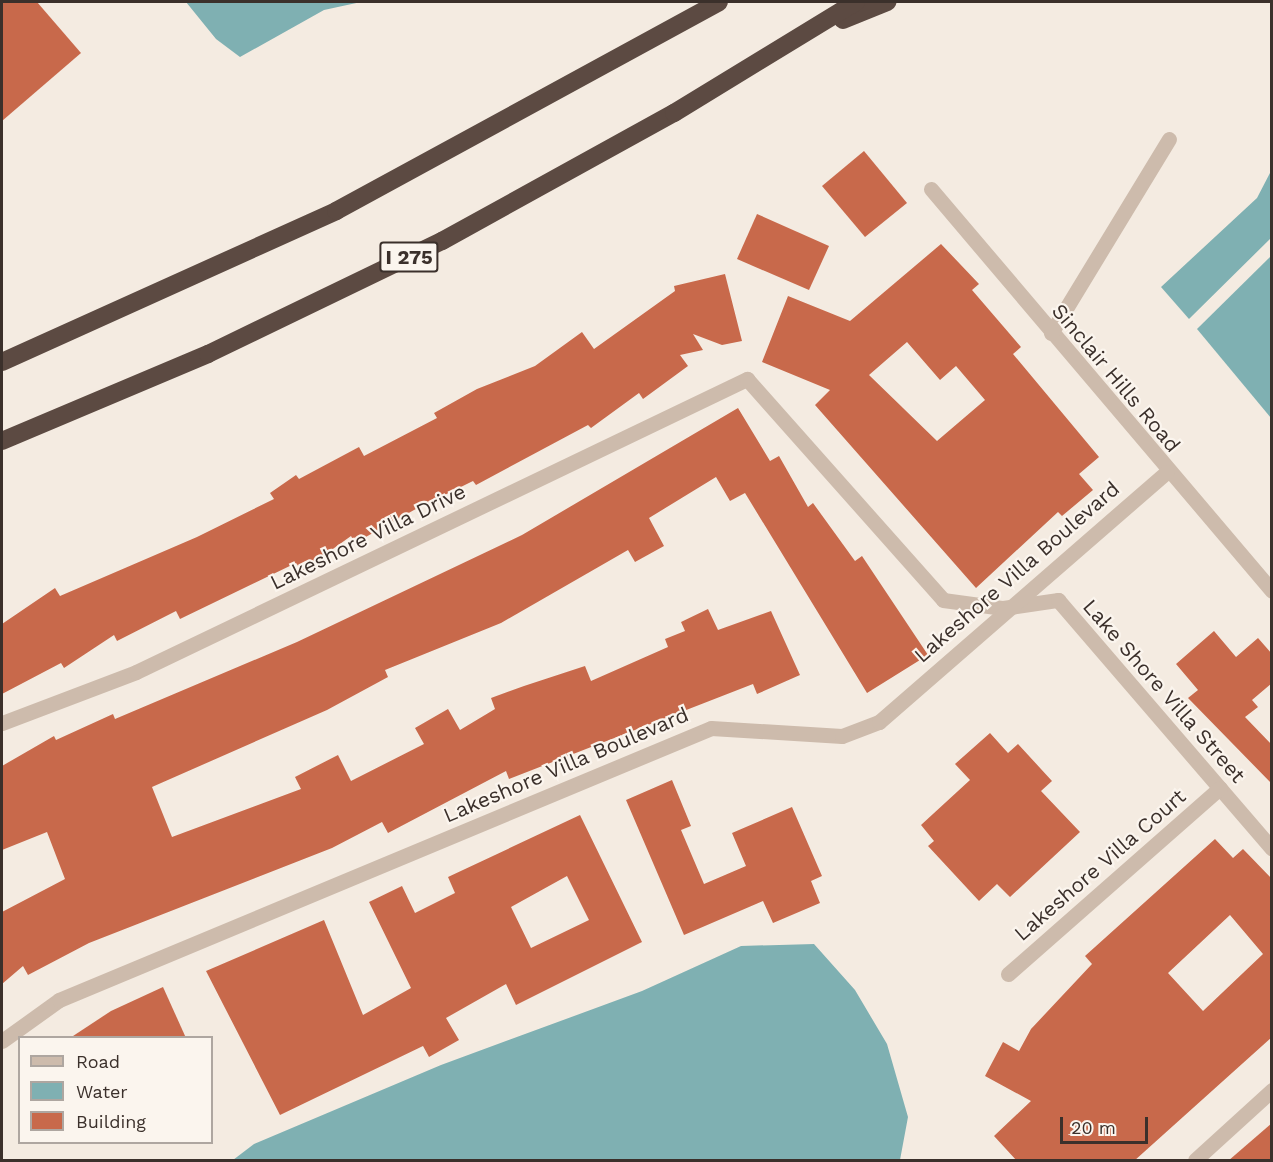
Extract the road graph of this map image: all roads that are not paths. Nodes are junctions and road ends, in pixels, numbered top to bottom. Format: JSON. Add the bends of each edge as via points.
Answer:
{"nodes":[{"id":1,"x":710,"y":2,"type":"edge"},
{"id":2,"x":719,"y":2,"type":"edge"},
{"id":3,"x":856,"y":2,"type":"edge"},
{"id":4,"x":887,"y":2,"type":"edge"},
{"id":5,"x":693,"y":17,"type":"junction"},
{"id":6,"x":800,"y":38,"type":"junction"},
{"id":7,"x":1169,"y":139,"type":"dead end"},
{"id":8,"x":931,"y":189,"type":"dead end"},
{"id":9,"x":1051,"y":333,"type":"junction"},
{"id":10,"x":2,"y":362,"type":"edge"},
{"id":11,"x":747,"y":379,"type":"joint"},
{"id":12,"x":2,"y":441,"type":"edge"},
{"id":13,"x":1167,"y":472,"type":"junction"},
{"id":14,"x":1272,"y":591,"type":"edge"},
{"id":15,"x":1003,"y":608,"type":"junction"},
{"id":16,"x":2,"y":723,"type":"edge"},
{"id":17,"x":1220,"y":788,"type":"junction"},
{"id":18,"x":1272,"y":849,"type":"edge"},
{"id":19,"x":1008,"y":974,"type":"dead end"},
{"id":20,"x":2,"y":1041,"type":"edge"},
{"id":21,"x":1272,"y":1090,"type":"edge"},
{"id":22,"x":1195,"y":1161,"type":"edge"}],
"edges":[{"from":1,"to":5,"type":"highway"},
{"from":2,"to":5,"type":"highway"},
{"from":3,"to":6,"type":"highway","number":"I 275"},
{"from":4,"to":6,"type":"highway"},
{"from":5,"to":10,"type":"highway","via":[[336,211]]},
{"from":6,"to":12,"type":"highway","number":"I 275","via":[[562,177],[393,266],[208,354]]},
{"from":7,"to":9,"type":"street"},
{"from":8,"to":9,"type":"street","name":"Sinclair Hills Road"},
{"from":9,"to":13,"type":"street","name":"Sinclair Hills Road"},
{"from":11,"to":15,"type":"street","name":"Lake Shore Villa Street","via":[[943,600]]},
{"from":11,"to":16,"type":"street","name":"Lakeshore Villa Drive","via":[[136,672]]},
{"from":13,"to":14,"type":"street","name":"Sinclair Hills Road"},
{"from":13,"to":15,"type":"street","name":"Lakeshore Villa Boulevard"},
{"from":15,"to":17,"type":"street","name":"Lake Shore Villa Street","via":[[1058,600]]},
{"from":15,"to":20,"type":"street","name":"Lakeshore Villa Boulevard","via":[[879,722],[842,736],[711,728],[58,1000]]},
{"from":17,"to":18,"type":"street","name":"Lake Shore Villa Street"},
{"from":17,"to":19,"type":"street","name":"Lakeshore Villa Court"},
{"from":21,"to":22,"type":"street"}]}
